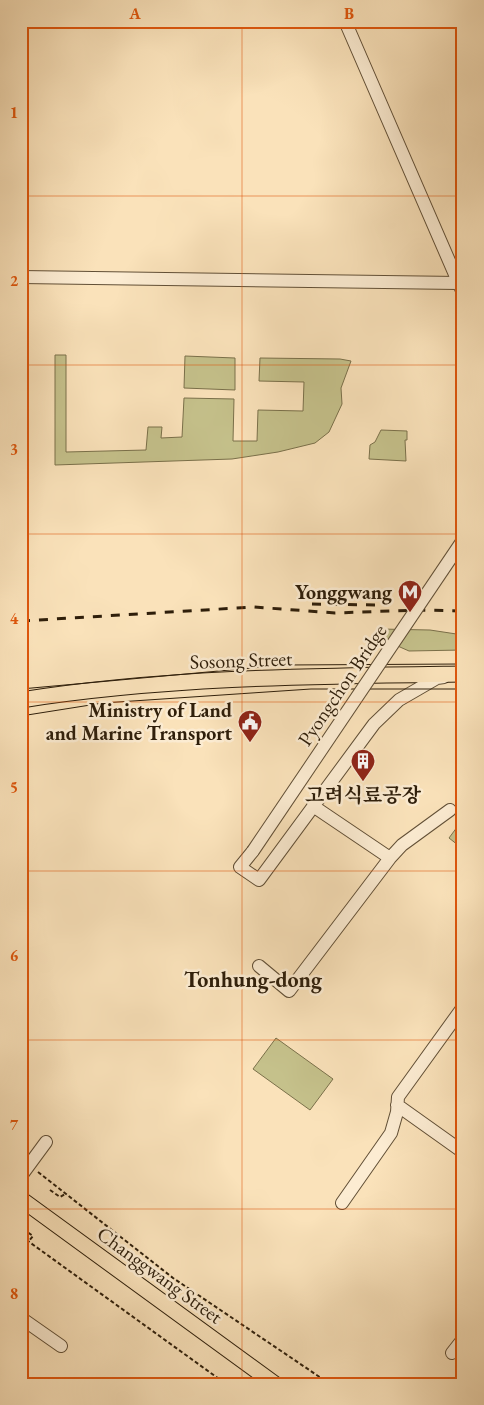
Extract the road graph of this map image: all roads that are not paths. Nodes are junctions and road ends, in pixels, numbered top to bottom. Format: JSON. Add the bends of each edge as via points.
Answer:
{"nodes":[{"id":1,"x":345,"y":21,"type":"edge"},
{"id":2,"x":21,"y":277,"type":"edge"},
{"id":3,"x":460,"y":288,"type":"edge"},
{"id":4,"x":463,"y":540,"type":"edge"},
{"id":5,"x":462,"y":674,"type":"edge"},
{"id":6,"x":21,"y":700,"type":"edge"},
{"id":7,"x":313,"y":806,"type":"junction"},
{"id":8,"x":450,"y":810,"type":"dead end"},
{"id":9,"x":390,"y":858,"type":"junction"},
{"id":10,"x":259,"y":966,"type":"dead end"},
{"id":11,"x":463,"y":1007,"type":"edge"},
{"id":12,"x":397,"y":1105,"type":"junction"},
{"id":13,"x":46,"y":1142,"type":"dead end"},
{"id":14,"x":463,"y":1152,"type":"edge"},
{"id":15,"x":25,"y":1171,"type":"edge"},
{"id":16,"x":21,"y":1199,"type":"edge"},
{"id":17,"x":342,"y":1203,"type":"dead end"},
{"id":18,"x":21,"y":1318,"type":"edge"},
{"id":19,"x":463,"y":1339,"type":"edge"},
{"id":20,"x":61,"y":1346,"type":"dead end"},
{"id":21,"x":452,"y":1353,"type":"dead end"},
{"id":22,"x":275,"y":1384,"type":"edge"}],
"edges":[{"from":1,"to":3,"type":"street"},
{"from":2,"to":3,"type":"street"},
{"from":4,"to":7,"type":"street","name":"Pyongchon Bridge","bridge":true,"via":[[240,867],[259,880]]},
{"from":5,"to":6,"type":"main road","name":"Sosong Street","via":[[228,679]]},
{"from":5,"to":7,"type":"street","via":[[437,678],[398,700],[374,724]]},
{"from":7,"to":9,"type":"street"},
{"from":8,"to":9,"type":"street","via":[[402,845]]},
{"from":9,"to":10,"type":"street","via":[[289,991]]},
{"from":11,"to":12,"type":"street","via":[[398,1097]]},
{"from":12,"to":14,"type":"street"},
{"from":12,"to":17,"type":"street","via":[[392,1133]]},
{"from":13,"to":15,"type":"street"},
{"from":16,"to":22,"type":"main road","name":"Changgwang Street"},
{"from":18,"to":20,"type":"street"},
{"from":19,"to":21,"type":"street"}]}
